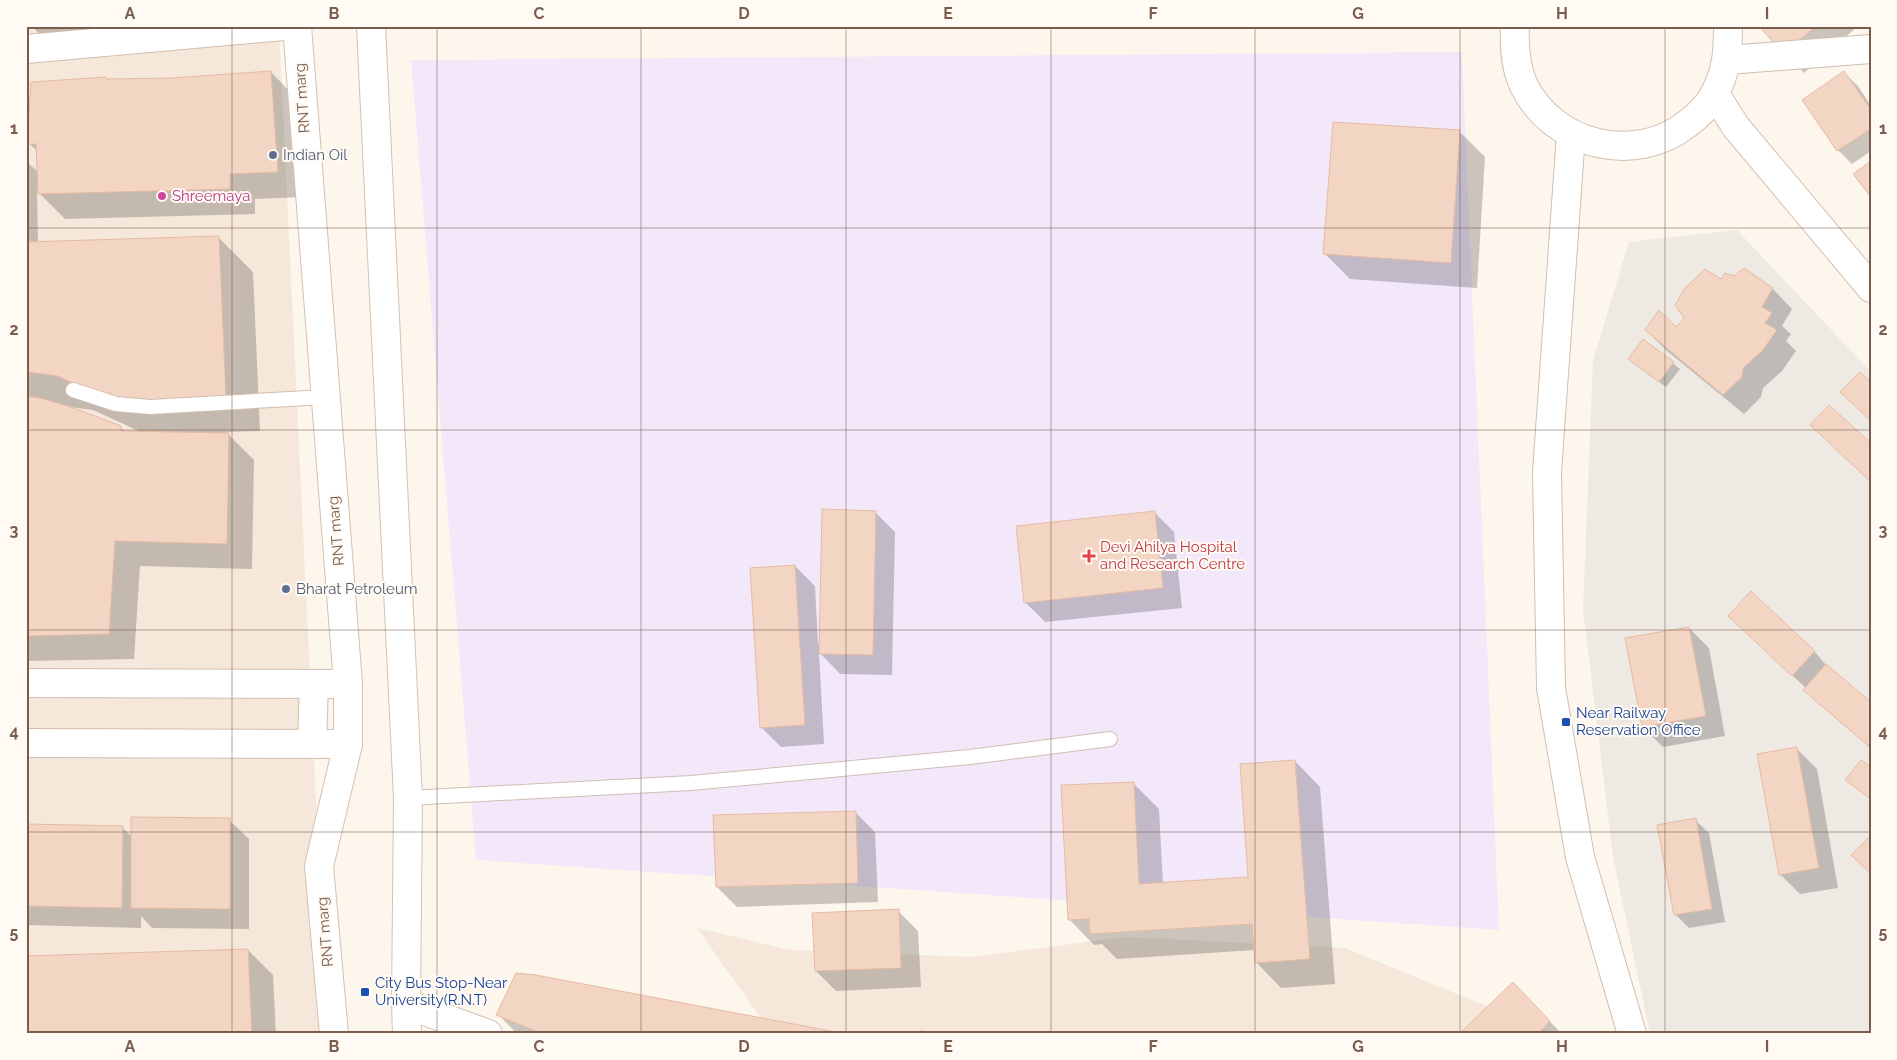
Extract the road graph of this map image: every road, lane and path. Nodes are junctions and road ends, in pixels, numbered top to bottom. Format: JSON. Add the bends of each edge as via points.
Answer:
{"nodes":[{"id":1,"x":284,"y":26,"type":"edge"},
{"id":2,"x":297,"y":26,"type":"edge"},
{"id":3,"x":371,"y":26,"type":"edge"},
{"id":4,"x":1515,"y":26,"type":"edge"},
{"id":5,"x":1728,"y":26,"type":"edge"},
{"id":6,"x":26,"y":49,"type":"edge"},
{"id":7,"x":1871,"y":49,"type":"edge"},
{"id":8,"x":1728,"y":60,"type":"junction"},
{"id":9,"x":1715,"y":94,"type":"junction"},
{"id":10,"x":1571,"y":134,"type":"junction"},
{"id":11,"x":1871,"y":288,"type":"edge"},
{"id":12,"x":73,"y":390,"type":"dead end"},
{"id":13,"x":325,"y":397,"type":"junction"},
{"id":14,"x":26,"y":682,"type":"edge"},
{"id":15,"x":314,"y":684,"type":"junction"},
{"id":16,"x":348,"y":684,"type":"junction"},
{"id":17,"x":1110,"y":739,"type":"dead end"},
{"id":18,"x":26,"y":743,"type":"edge"},
{"id":19,"x":312,"y":744,"type":"junction"},
{"id":20,"x":348,"y":744,"type":"junction"},
{"id":21,"x":408,"y":798,"type":"junction"},
{"id":22,"x":406,"y":1004,"type":"junction"},
{"id":23,"x":334,"y":1034,"type":"edge"},
{"id":24,"x":408,"y":1034,"type":"edge"},
{"id":25,"x":488,"y":1034,"type":"edge"},
{"id":26,"x":1632,"y":1034,"type":"edge"}],
"edges":[{"from":1,"to":6,"type":"main road"},
{"from":2,"to":13,"type":"main road","name":"RNT marg"},
{"from":3,"to":21,"type":"main road"},
{"from":4,"to":10,"type":"main road","via":[[1514,54],[1524,86],[1543,114]]},
{"from":5,"to":8,"type":"main road"},
{"from":7,"to":8,"type":"main road"},
{"from":8,"to":9,"type":"main road"},
{"from":9,"to":10,"type":"main road","via":[[1698,115],[1677,132],[1651,143],[1624,147],[1597,144]]},
{"from":9,"to":11,"type":"main road","via":[[1736,127]]},
{"from":10,"to":26,"type":"main road","via":[[1548,472],[1551,688],[1580,857]]},
{"from":12,"to":13,"type":"lane","via":[[116,404],[150,407]]},
{"from":13,"to":16,"type":"main road","name":"RNT marg"},
{"from":14,"to":15,"type":"main road"},
{"from":15,"to":16,"type":"main road"},
{"from":15,"to":19,"type":"main road"},
{"from":16,"to":20,"type":"main road","name":"RNT marg"},
{"from":17,"to":21,"type":"lane","via":[[951,759],[691,783]]},
{"from":18,"to":19,"type":"main road"},
{"from":19,"to":20,"type":"main road"},
{"from":20,"to":23,"type":"main road","name":"RNT marg","via":[[319,866]]},
{"from":21,"to":22,"type":"main road"},
{"from":22,"to":24,"type":"main road"},
{"from":22,"to":25,"type":"main road"}]}
